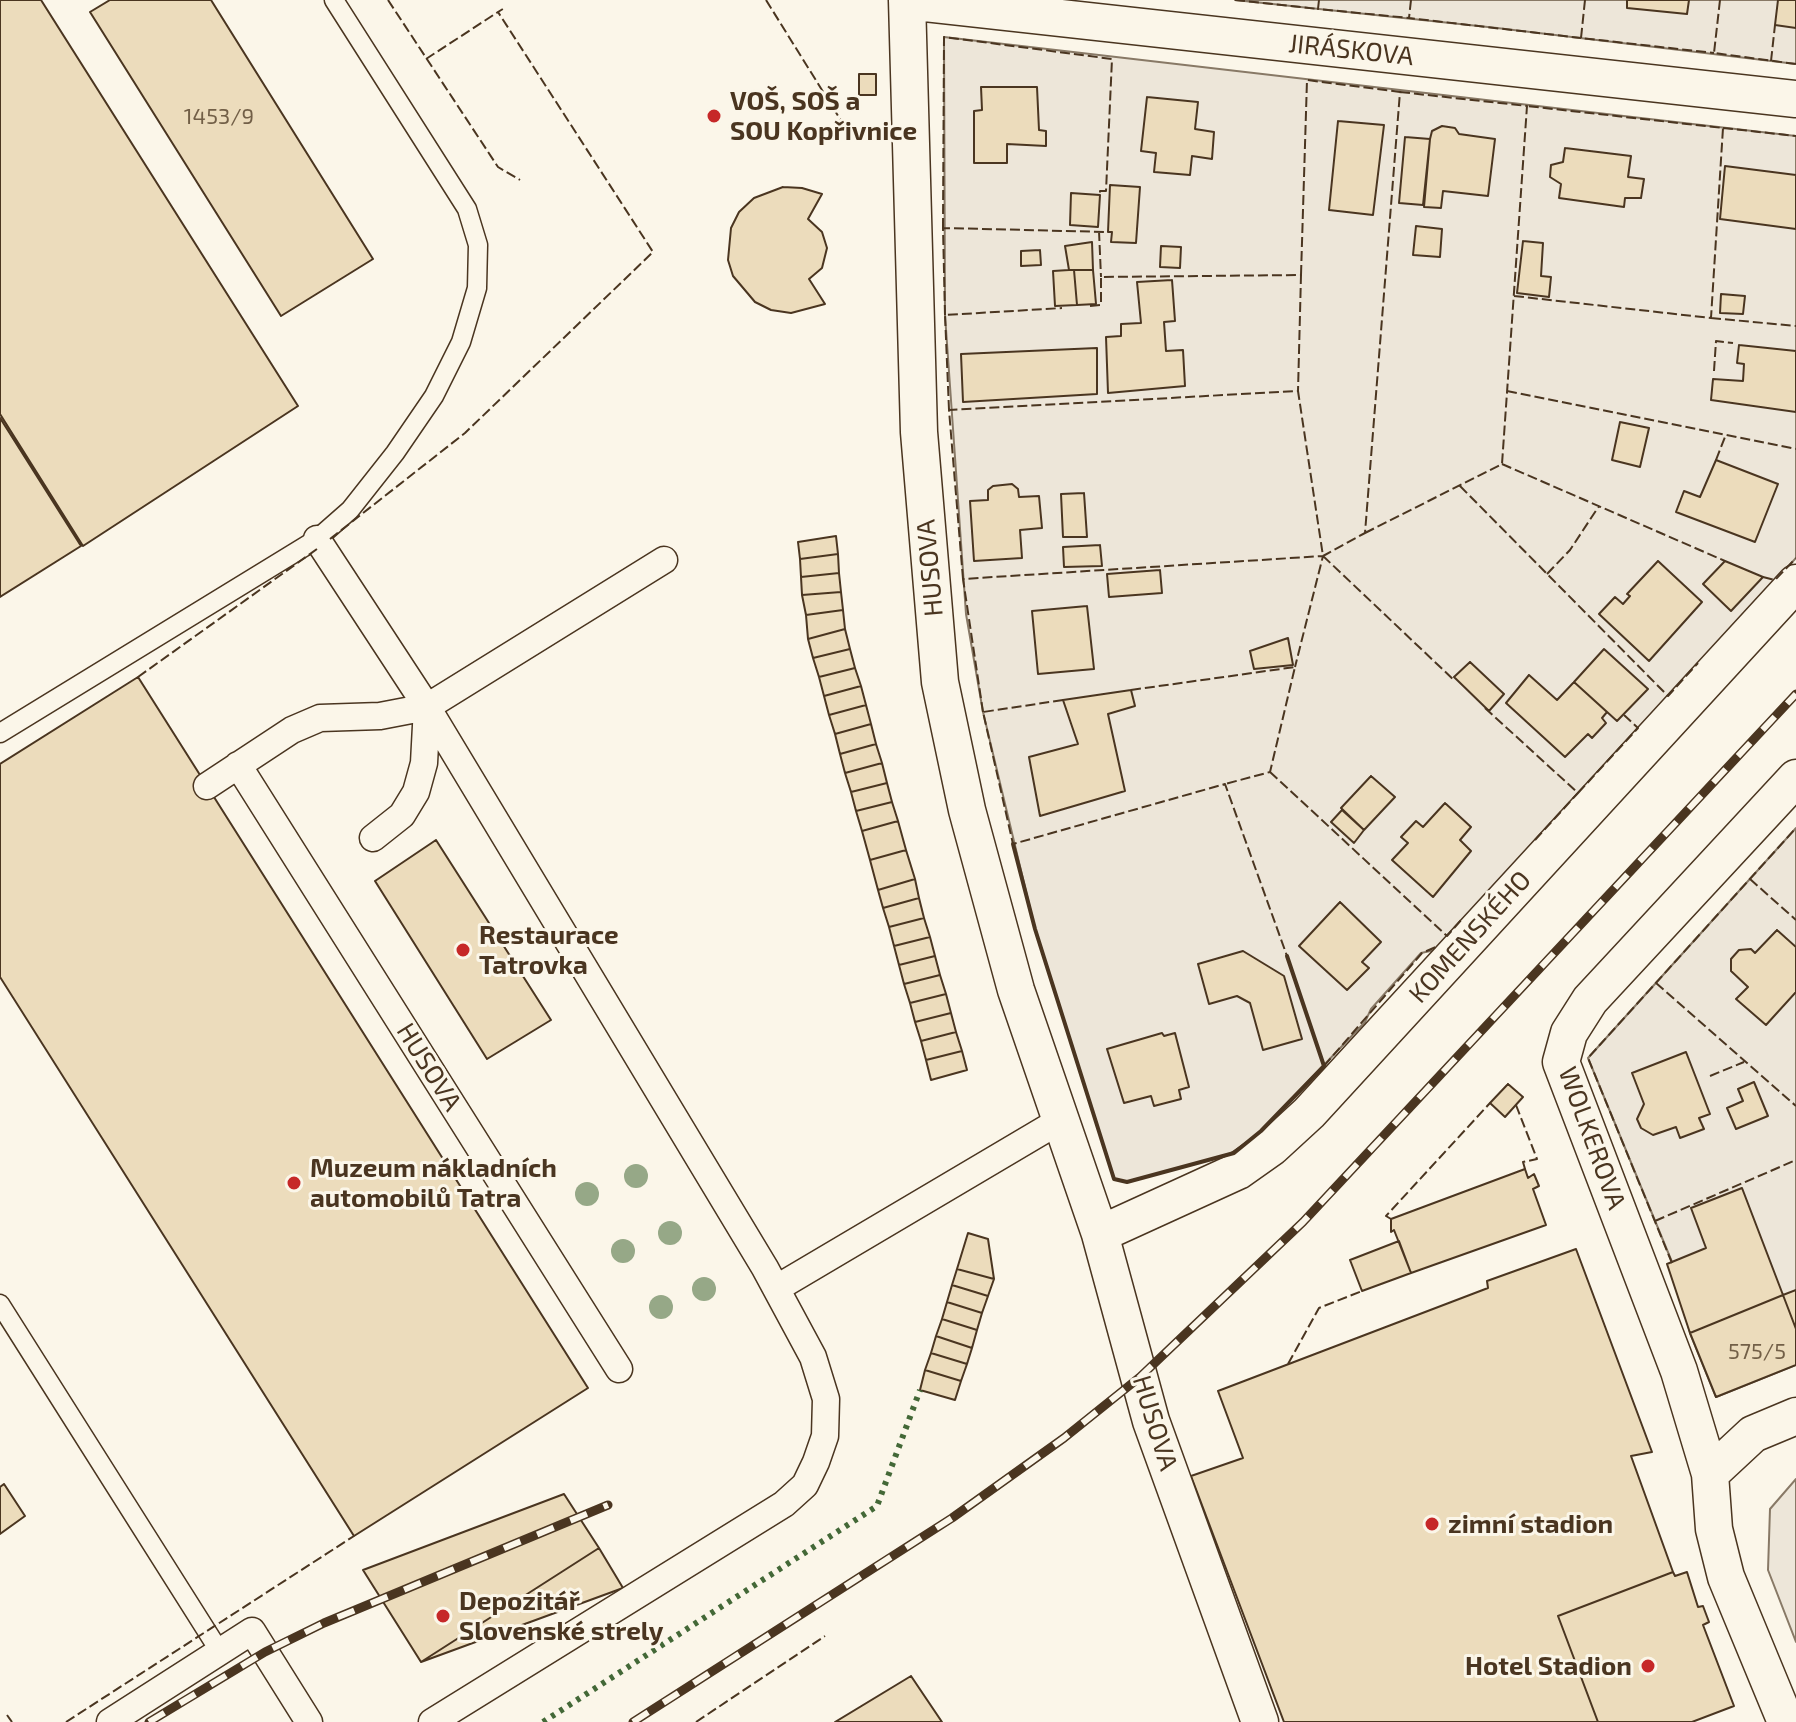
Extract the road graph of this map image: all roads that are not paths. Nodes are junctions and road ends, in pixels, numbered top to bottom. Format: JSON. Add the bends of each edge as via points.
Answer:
{"nodes":[{"id":1,"x":334,"y":0,"type":"edge"},
{"id":2,"x":907,"y":0,"type":"edge"},
{"id":3,"x":1796,"y":99,"type":"edge"},
{"id":4,"x":317,"y":539,"type":"junction"},
{"id":5,"x":664,"y":560,"type":"dead end"},
{"id":6,"x":1796,"y":583,"type":"edge"},
{"id":7,"x":427,"y":707,"type":"junction"},
{"id":8,"x":0,"y":733,"type":"edge"},
{"id":9,"x":238,"y":765,"type":"junction"},
{"id":10,"x":1796,"y":778,"type":"edge"},
{"id":11,"x":207,"y":786,"type":"dead end"},
{"id":12,"x":373,"y":838,"type":"dead end"},
{"id":13,"x":1061,"y":1120,"type":"junction"},
{"id":14,"x":1100,"y":1234,"type":"junction"},
{"id":15,"x":777,"y":1288,"type":"junction"},
{"id":16,"x":0,"y":1304,"type":"edge"},
{"id":17,"x":619,"y":1369,"type":"dead end"},
{"id":18,"x":1796,"y":1416,"type":"edge"},
{"id":19,"x":1710,"y":1474,"type":"junction"},
{"id":20,"x":220,"y":1652,"type":"junction"},
{"id":21,"x":110,"y":1722,"type":"edge"},
{"id":22,"x":309,"y":1722,"type":"edge"},
{"id":23,"x":432,"y":1722,"type":"edge"},
{"id":24,"x":1260,"y":1722,"type":"edge"},
{"id":25,"x":1786,"y":1722,"type":"edge"}],
"edges":[{"from":1,"to":4,"type":"lane","via":[[467,209],[478,245],[477,288],[461,342],[434,396],[350,510]]},
{"from":2,"to":3,"type":"street","name":"JIRÁSKOVA"},
{"from":2,"to":13,"type":"street","name":"HUSOVA","via":[[919,432],[940,682],[967,810],[1016,990]]},
{"from":4,"to":7,"type":"street"},
{"from":4,"to":8,"type":"lane"},
{"from":5,"to":7,"type":"street"},
{"from":6,"to":14,"type":"street","name":"KOMENSKÉHO","via":[[1296,1125],[1238,1171]]},
{"from":7,"to":9,"type":"street","via":[[380,716],[320,718]]},
{"from":7,"to":12,"type":"street","via":[[424,763],[416,792],[402,815]]},
{"from":7,"to":15,"type":"street"},
{"from":9,"to":11,"type":"street"},
{"from":9,"to":17,"type":"street","name":"HUSOVA"},
{"from":10,"to":19,"type":"street","name":"WOLKEROVA","via":[[1590,1000],[1569,1033],[1561,1062],[1679,1371]]},
{"from":13,"to":14,"type":"street","name":"HUSOVA"},
{"from":13,"to":15,"type":"street"},
{"from":14,"to":24,"type":"street","name":"HUSOVA","via":[[1151,1421]]},
{"from":15,"to":23,"type":"street","via":[[813,1357],[826,1399],[825,1436],[805,1485],[784,1504]]},
{"from":16,"to":20,"type":"lane"},
{"from":18,"to":19,"type":"street","via":[[1753,1434]]},
{"from":19,"to":25,"type":"street","name":"WOLKEROVA","via":[[1714,1529],[1726,1577]]},
{"from":20,"to":21,"type":"street"},
{"from":20,"to":22,"type":"street","via":[[252,1631]]}]}
